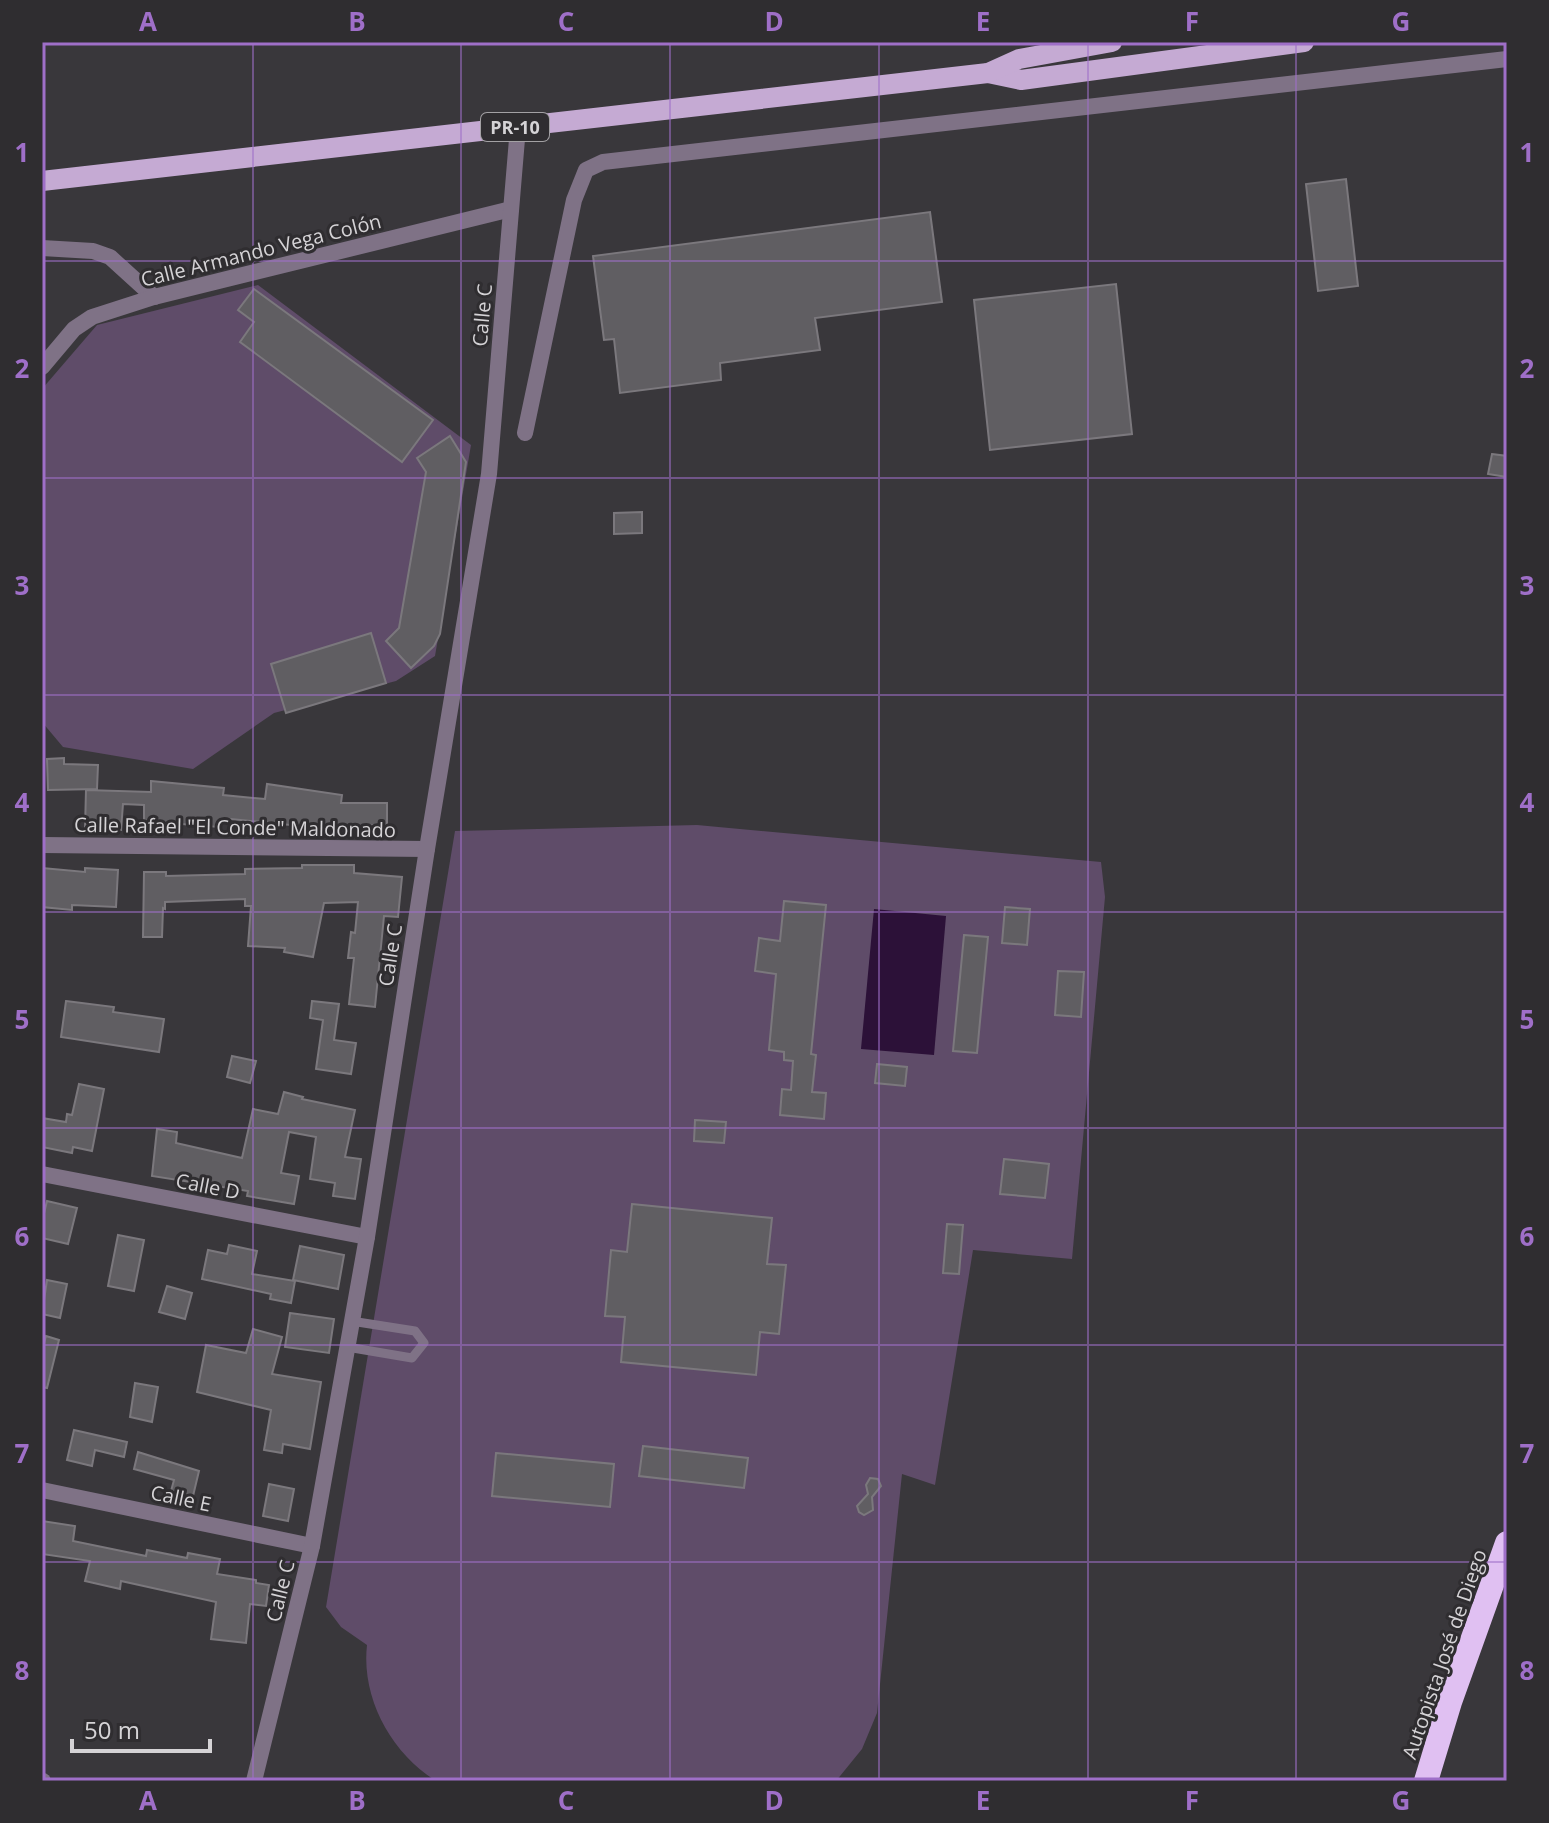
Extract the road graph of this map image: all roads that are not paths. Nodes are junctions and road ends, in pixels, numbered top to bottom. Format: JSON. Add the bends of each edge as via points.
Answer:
{"nodes":[{"id":1,"x":1112,"y":42,"type":"edge"},
{"id":2,"x":1304,"y":42,"type":"edge"},
{"id":3,"x":1507,"y":59,"type":"edge"},
{"id":4,"x":988,"y":73,"type":"junction"},
{"id":5,"x":518,"y":127,"type":"junction"},
{"id":6,"x":42,"y":181,"type":"edge"},
{"id":7,"x":511,"y":209,"type":"junction"},
{"id":8,"x":42,"y":248,"type":"edge"},
{"id":9,"x":154,"y":297,"type":"junction"},
{"id":10,"x":42,"y":367,"type":"edge"},
{"id":11,"x":525,"y":433,"type":"dead end"},
{"id":12,"x":42,"y":845,"type":"edge"},
{"id":13,"x":427,"y":849,"type":"junction"},
{"id":14,"x":42,"y":1174,"type":"edge"},
{"id":15,"x":367,"y":1237,"type":"junction"},
{"id":16,"x":351,"y":1321,"type":"junction"},
{"id":17,"x":347,"y":1347,"type":"junction"},
{"id":18,"x":42,"y":1490,"type":"edge"},
{"id":19,"x":1507,"y":1543,"type":"edge"},
{"id":20,"x":312,"y":1546,"type":"junction"},
{"id":21,"x":254,"y":1781,"type":"edge"},
{"id":22,"x":1426,"y":1781,"type":"edge"}],
"edges":[{"from":1,"to":4,"type":"main road","number":"PR-10","via":[[1019,59]]},
{"from":2,"to":4,"type":"main road","number":"PR-10","via":[[1021,80]]},
{"from":3,"to":11,"type":"street","via":[[603,162],[586,170],[574,200]]},
{"from":4,"to":5,"type":"main road","number":"PR-10"},
{"from":5,"to":6,"type":"main road","number":"PR-10"},
{"from":5,"to":7,"type":"street","name":"Calle C"},
{"from":7,"to":9,"type":"street","name":"Calle Armando Vega Colón"},
{"from":7,"to":13,"type":"street","name":"Calle C","via":[[489,474]]},
{"from":8,"to":9,"type":"street","via":[[110,257]]},
{"from":9,"to":10,"type":"street","name":"Calle Armando Vega Colón","via":[[92,317],[74,329]]},
{"from":12,"to":13,"type":"street","name":"Calle Rafael \"El Conde\" Maldonado"},
{"from":13,"to":15,"type":"street","name":"Calle C"},
{"from":14,"to":15,"type":"street","name":"Calle D"},
{"from":15,"to":16,"type":"street","name":"Calle C"},
{"from":16,"to":17,"type":"street","name":"Calle C"},
{"from":16,"to":17,"type":"lane","via":[[415,1331],[424,1343],[412,1358]]},
{"from":17,"to":20,"type":"street","name":"Calle C"},
{"from":18,"to":20,"type":"street","name":"Calle E"},
{"from":19,"to":22,"type":"highway","name":"Autopista José de Diego"},
{"from":20,"to":21,"type":"street","name":"Calle C"}]}
